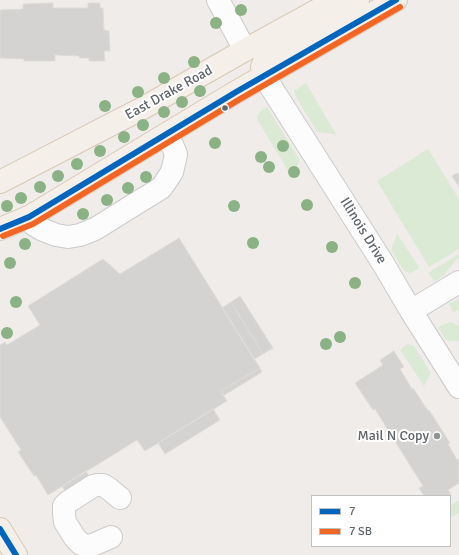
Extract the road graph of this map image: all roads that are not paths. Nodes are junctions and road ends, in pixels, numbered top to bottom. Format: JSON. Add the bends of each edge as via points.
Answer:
{"nodes":[{"id":1,"x":218,"y":0,"type":"edge"},
{"id":2,"x":336,"y":0,"type":"edge"},
{"id":3,"x":358,"y":0,"type":"edge"},
{"id":4,"x":396,"y":0,"type":"edge"},
{"id":5,"x":245,"y":50,"type":"junction"},
{"id":6,"x":264,"y":76,"type":"junction"},
{"id":7,"x":167,"y":134,"type":"junction"},
{"id":8,"x":0,"y":182,"type":"edge"},
{"id":9,"x":29,"y":217,"type":"junction"},
{"id":10,"x":0,"y":229,"type":"edge"},
{"id":11,"x":459,"y":282,"type":"edge"},
{"id":12,"x":412,"y":311,"type":"junction"},
{"id":13,"x":459,"y":387,"type":"edge"},
{"id":14,"x":120,"y":498,"type":"dead end"},
{"id":15,"x":0,"y":529,"type":"edge"},
{"id":16,"x":111,"y":537,"type":"dead end"},
{"id":17,"x":16,"y":555,"type":"edge"}],
"edges":[{"from":1,"to":5,"type":"street"},
{"from":2,"to":5,"type":"main road","name":"East Drake Road"},
{"from":3,"to":6,"type":"main road","via":[[266,57],[262,67]]},
{"from":4,"to":6,"type":"main road"},
{"from":5,"to":8,"type":"main road","name":"East Drake Road","via":[[143,108]]},
{"from":6,"to":7,"type":"main road"},
{"from":6,"to":12,"type":"street","name":"Illinois Drive"},
{"from":7,"to":9,"type":"main road"},
{"from":7,"to":9,"type":"street","via":[[176,154],[172,172],[161,188],[95,229],[68,237],[56,235],[33,224]]},
{"from":9,"to":10,"type":"main road"},
{"from":11,"to":12,"type":"street"},
{"from":12,"to":13,"type":"street","name":"Illinois Drive"},
{"from":14,"to":16,"type":"street","via":[[103,485],[98,485],[64,506],[65,522],[81,544],[88,546]]},
{"from":15,"to":17,"type":"main road"}]}
